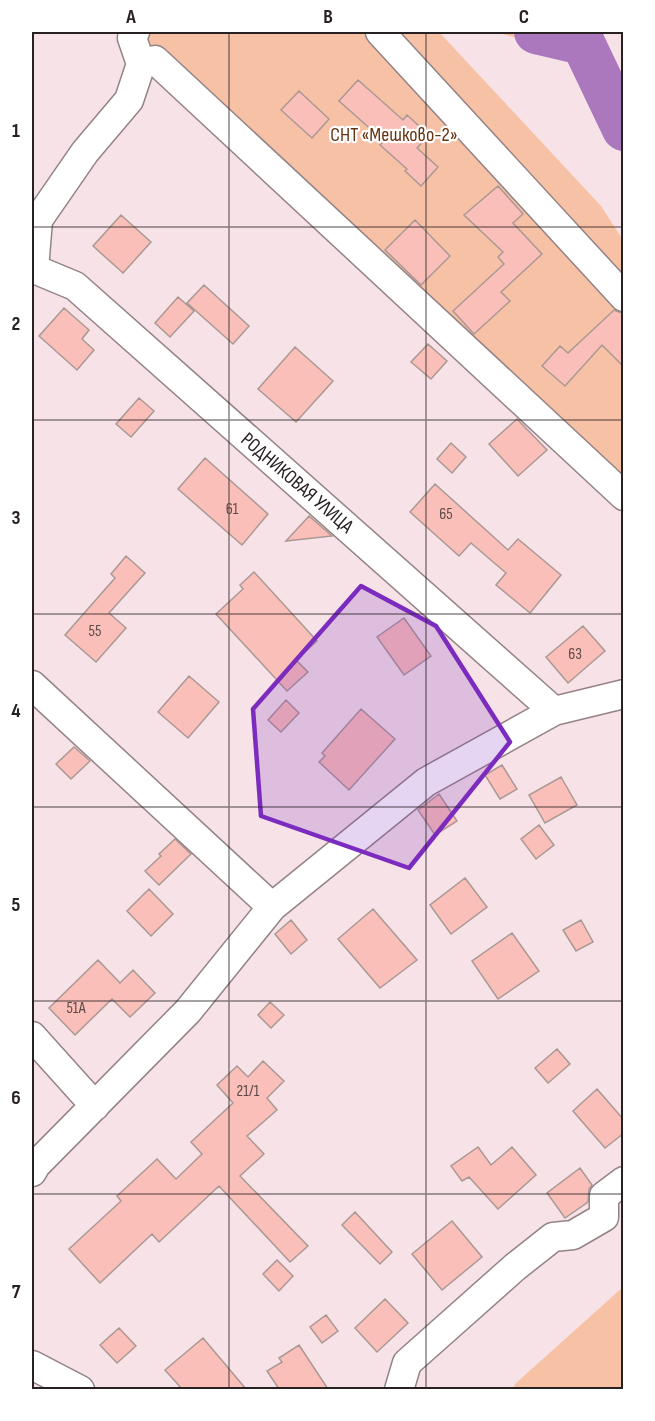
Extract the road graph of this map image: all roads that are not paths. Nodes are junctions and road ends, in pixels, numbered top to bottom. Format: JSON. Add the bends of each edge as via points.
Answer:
{"nodes":[{"id":1,"x":135,"y":32,"type":"edge"},
{"id":2,"x":380,"y":32,"type":"edge"},
{"id":3,"x":141,"y":64,"type":"junction"},
{"id":4,"x":33,"y":269,"type":"edge"},
{"id":5,"x":624,"y":297,"type":"edge"},
{"id":6,"x":624,"y":496,"type":"edge"},
{"id":7,"x":32,"y":685,"type":"edge"},
{"id":8,"x":624,"y":694,"type":"edge"},
{"id":9,"x":554,"y":711,"type":"junction"},
{"id":10,"x":272,"y":907,"type":"junction"},
{"id":11,"x":32,"y":1036,"type":"edge"},
{"id":12,"x":95,"y":1106,"type":"junction"},
{"id":13,"x":32,"y":1172,"type":"edge"},
{"id":14,"x":624,"y":1181,"type":"edge"},
{"id":15,"x":32,"y":1365,"type":"edge"},
{"id":16,"x":80,"y":1389,"type":"edge"},
{"id":17,"x":399,"y":1389,"type":"edge"}],
"edges":[{"from":1,"to":3,"type":"street","via":[[132,39]]},
{"from":2,"to":5,"type":"street"},
{"from":3,"to":4,"type":"street","via":[[129,100],[85,152],[38,220]]},
{"from":3,"to":6,"type":"street","via":[[155,60]]},
{"from":4,"to":9,"type":"street","name":"РОДНИКОВАЯ УЛИЦА","via":[[75,286]]},
{"from":7,"to":10,"type":"street"},
{"from":8,"to":9,"type":"street"},
{"from":9,"to":10,"type":"street","via":[[426,782]]},
{"from":10,"to":12,"type":"street","via":[[188,1011]]},
{"from":11,"to":12,"type":"street"},
{"from":12,"to":13,"type":"street"},
{"from":14,"to":17,"type":"street","via":[[604,1196],[604,1216],[573,1235],[553,1237],[407,1363]]},
{"from":15,"to":16,"type":"street"}]}
